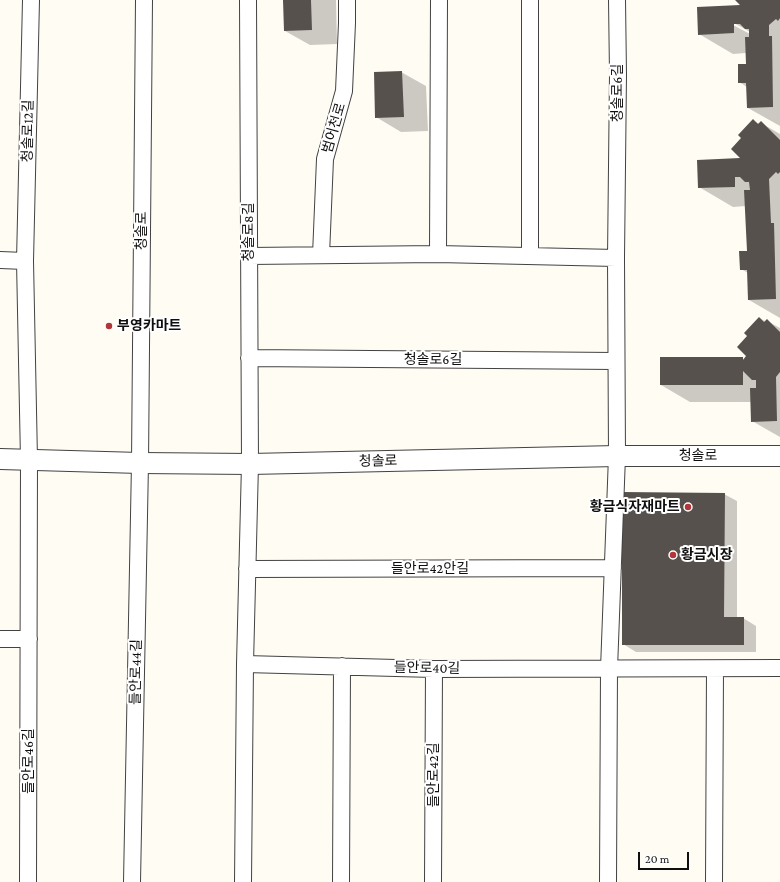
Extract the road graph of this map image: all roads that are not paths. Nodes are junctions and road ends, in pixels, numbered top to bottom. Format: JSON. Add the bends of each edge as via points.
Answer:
{"nodes":[{"id":1,"x":32,"y":0,"type":"edge"},
{"id":2,"x":144,"y":0,"type":"edge"},
{"id":3,"x":248,"y":0,"type":"edge"},
{"id":4,"x":347,"y":0,"type":"edge"},
{"id":5,"x":439,"y":0,"type":"edge"},
{"id":6,"x":530,"y":0,"type":"edge"},
{"id":7,"x":617,"y":0,"type":"edge"},
{"id":8,"x":438,"y":254,"type":"junction"},
{"id":9,"x":321,"y":255,"type":"junction"},
{"id":10,"x":249,"y":256,"type":"junction"},
{"id":11,"x":530,"y":256,"type":"junction"},
{"id":12,"x":616,"y":258,"type":"junction"},
{"id":13,"x":0,"y":260,"type":"edge"},
{"id":14,"x":25,"y":261,"type":"junction"},
{"id":15,"x":249,"y":358,"type":"junction"},
{"id":16,"x":616,"y":361,"type":"junction"},
{"id":17,"x":617,"y":456,"type":"junction"},
{"id":18,"x":780,"y":456,"type":"edge"},
{"id":19,"x":0,"y":459,"type":"edge"},
{"id":20,"x":29,"y":460,"type":"junction"},
{"id":21,"x":140,"y":463,"type":"junction"},
{"id":22,"x":250,"y":464,"type":"junction"},
{"id":23,"x":613,"y":568,"type":"junction"},
{"id":24,"x":247,"y":569,"type":"junction"},
{"id":25,"x":0,"y":639,"type":"edge"},
{"id":26,"x":29,"y":639,"type":"junction"},
{"id":27,"x":245,"y":664,"type":"junction"},
{"id":28,"x":342,"y":666,"type":"junction"},
{"id":29,"x":434,"y":668,"type":"junction"},
{"id":30,"x":780,"y":668,"type":"edge"},
{"id":31,"x":609,"y":669,"type":"junction"},
{"id":32,"x":715,"y":669,"type":"junction"},
{"id":33,"x":28,"y":882,"type":"edge"},
{"id":34,"x":132,"y":882,"type":"edge"},
{"id":35,"x":243,"y":882,"type":"edge"},
{"id":36,"x":341,"y":882,"type":"edge"},
{"id":37,"x":434,"y":882,"type":"edge"},
{"id":38,"x":608,"y":882,"type":"edge"},
{"id":39,"x":714,"y":882,"type":"edge"}],
"edges":[{"from":1,"to":14,"type":"street","name":"청솔로12길"},
{"from":2,"to":21,"type":"street","name":"청솔로"},
{"from":3,"to":10,"type":"street","name":"청솔로8길"},
{"from":4,"to":9,"type":"street","name":"범어천로","via":[[344,91],[325,159]]},
{"from":5,"to":8,"type":"street"},
{"from":6,"to":11,"type":"street"},
{"from":7,"to":12,"type":"street","name":"청솔로6길"},
{"from":8,"to":9,"type":"street"},
{"from":8,"to":11,"type":"street"},
{"from":9,"to":10,"type":"street"},
{"from":10,"to":15,"type":"street","name":"청솔로8길"},
{"from":11,"to":12,"type":"street"},
{"from":12,"to":16,"type":"street","name":"청솔로6길"},
{"from":13,"to":14,"type":"street"},
{"from":14,"to":20,"type":"street","name":"청솔로12길"},
{"from":15,"to":16,"type":"street","name":"청솔로6길"},
{"from":15,"to":22,"type":"street","name":"청솔로8길"},
{"from":16,"to":17,"type":"street","name":"청솔로6길"},
{"from":17,"to":18,"type":"street","name":"청솔로"},
{"from":17,"to":22,"type":"street","name":"청솔로"},
{"from":17,"to":23,"type":"street"},
{"from":19,"to":20,"type":"street","name":"청솔로"},
{"from":20,"to":21,"type":"street","name":"청솔로"},
{"from":20,"to":26,"type":"street","name":"들안로46길"},
{"from":21,"to":22,"type":"street","name":"청솔로"},
{"from":21,"to":34,"type":"street","name":"들안로44길"},
{"from":22,"to":24,"type":"street"},
{"from":23,"to":24,"type":"street","name":"들안로42안길"},
{"from":23,"to":31,"type":"street"},
{"from":24,"to":27,"type":"street"},
{"from":25,"to":26,"type":"street"},
{"from":26,"to":33,"type":"street","name":"들안로46길"},
{"from":27,"to":28,"type":"street","name":"들안로40길"},
{"from":27,"to":35,"type":"street"},
{"from":28,"to":29,"type":"street","name":"들안로40길"},
{"from":28,"to":36,"type":"street"},
{"from":29,"to":31,"type":"street","name":"들안로40길"},
{"from":29,"to":37,"type":"street","name":"들안로42길"},
{"from":30,"to":32,"type":"street","name":"들안로40길"},
{"from":31,"to":32,"type":"street","name":"들안로40길"},
{"from":31,"to":38,"type":"street"},
{"from":32,"to":39,"type":"street"}]}
